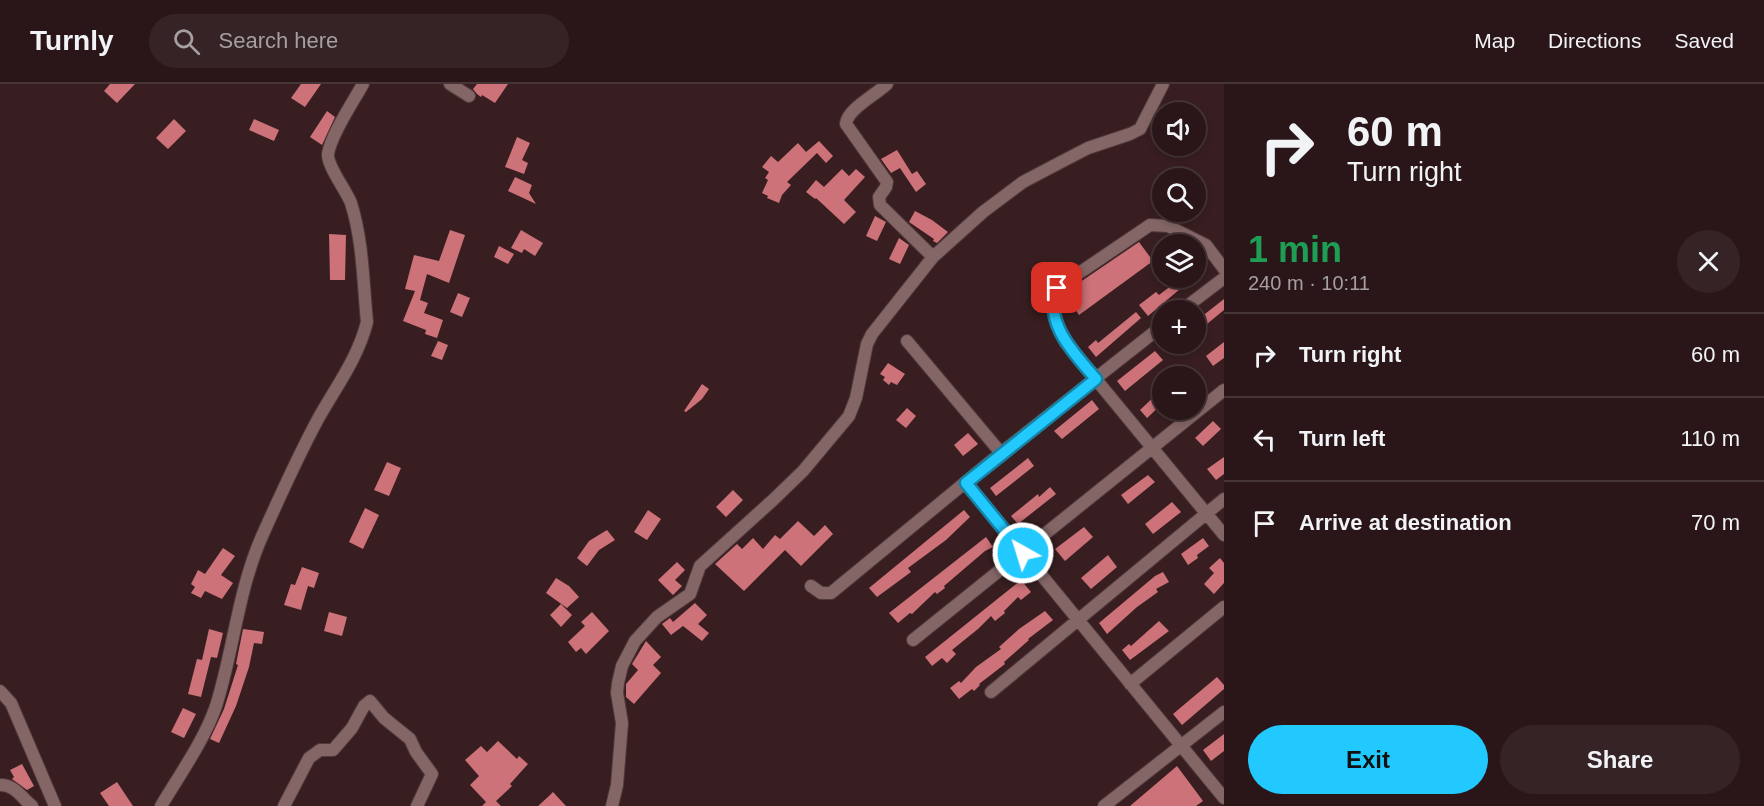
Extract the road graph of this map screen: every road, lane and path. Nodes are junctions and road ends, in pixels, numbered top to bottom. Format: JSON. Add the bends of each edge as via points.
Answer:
{"nodes":[{"id":1,"x":363,"y":84,"type":"edge"},
{"id":2,"x":450,"y":84,"type":"edge"},
{"id":3,"x":887,"y":84,"type":"edge"},
{"id":4,"x":1163,"y":84,"type":"edge"},
{"id":5,"x":469,"y":96,"type":"dead end"},
{"id":6,"x":933,"y":257,"type":"junction"},
{"id":7,"x":1224,"y":269,"type":"edge"},
{"id":8,"x":1224,"y":278,"type":"edge"},
{"id":9,"x":1195,"y":300,"type":"edge"},
{"id":10,"x":1152,"y":334,"type":"edge"},
{"id":11,"x":907,"y":341,"type":"dead end"},
{"id":12,"x":1096,"y":379,"type":"junction"},
{"id":13,"x":1224,"y":390,"type":"edge"},
{"id":14,"x":1153,"y":448,"type":"junction"},
{"id":15,"x":1001,"y":453,"type":"junction"},
{"id":16,"x":966,"y":483,"type":"junction"},
{"id":17,"x":1224,"y":499,"type":"edge"},
{"id":18,"x":1206,"y":513,"type":"junction"},
{"id":19,"x":1224,"y":535,"type":"edge"},
{"id":20,"x":1023,"y":553,"type":"junction"},
{"id":21,"x":812,"y":586,"type":"dead end"},
{"id":22,"x":1224,"y":607,"type":"edge"},
{"id":23,"x":1077,"y":620,"type":"junction"},
{"id":24,"x":913,"y":640,"type":"dead end"},
{"id":25,"x":1130,"y":684,"type":"junction"},
{"id":26,"x":0,"y":691,"type":"edge"},
{"id":27,"x":992,"y":692,"type":"dead end"},
{"id":28,"x":1224,"y":712,"type":"edge"},
{"id":29,"x":1182,"y":747,"type":"junction"},
{"id":30,"x":0,"y":785,"type":"edge"},
{"id":31,"x":1224,"y":798,"type":"edge"},
{"id":32,"x":32,"y":806,"type":"edge"},
{"id":33,"x":55,"y":806,"type":"edge"},
{"id":34,"x":161,"y":806,"type":"edge"},
{"id":35,"x":284,"y":806,"type":"edge"},
{"id":36,"x":417,"y":806,"type":"edge"},
{"id":37,"x":612,"y":806,"type":"edge"},
{"id":38,"x":1104,"y":806,"type":"edge"},
{"id":39,"x":1214,"y":806,"type":"edge"}],
"edges":[{"from":1,"to":34,"type":"street","via":[[328,154],[356,223],[367,322],[357,354],[317,421],[262,535],[239,605],[215,709]]},
{"from":2,"to":5,"type":"street"},
{"from":3,"to":6,"type":"street","via":[[848,116],[846,124],[887,182],[879,197],[880,205]]},
{"from":4,"to":6,"type":"street","via":[[1140,129],[1088,148],[1023,182]]},
{"from":6,"to":37,"type":"street","via":[[872,334],[849,416],[803,471],[700,566],[690,594],[657,617],[635,641],[618,683],[622,734]]},
{"from":7,"to":12,"type":"street","via":[[1206,245],[1168,226],[1150,225],[1057,288],[1052,304],[1058,327]]},
{"from":8,"to":9,"type":"street"},
{"from":10,"to":12,"type":"street"},
{"from":11,"to":15,"type":"street"},
{"from":12,"to":14,"type":"street"},
{"from":12,"to":15,"type":"street"},
{"from":13,"to":14,"type":"street"},
{"from":14,"to":18,"type":"street"},
{"from":14,"to":20,"type":"street"},
{"from":15,"to":16,"type":"street"},
{"from":16,"to":20,"type":"street"},
{"from":16,"to":21,"type":"street","via":[[831,593],[821,593]]},
{"from":17,"to":18,"type":"street"},
{"from":18,"to":19,"type":"street"},
{"from":18,"to":23,"type":"street"},
{"from":20,"to":23,"type":"street"},
{"from":20,"to":24,"type":"street"},
{"from":22,"to":25,"type":"street"},
{"from":23,"to":25,"type":"street"},
{"from":23,"to":27,"type":"street"},
{"from":25,"to":29,"type":"street"},
{"from":26,"to":33,"type":"street","via":[[12,703]]},
{"from":28,"to":29,"type":"street"},
{"from":29,"to":31,"type":"street"},
{"from":29,"to":38,"type":"street"},
{"from":30,"to":32,"type":"street","via":[[12,787]]},
{"from":31,"to":39,"type":"street"},
{"from":35,"to":36,"type":"street","via":[[309,758],[320,750],[333,750],[369,701],[410,739],[432,774]]}]}
